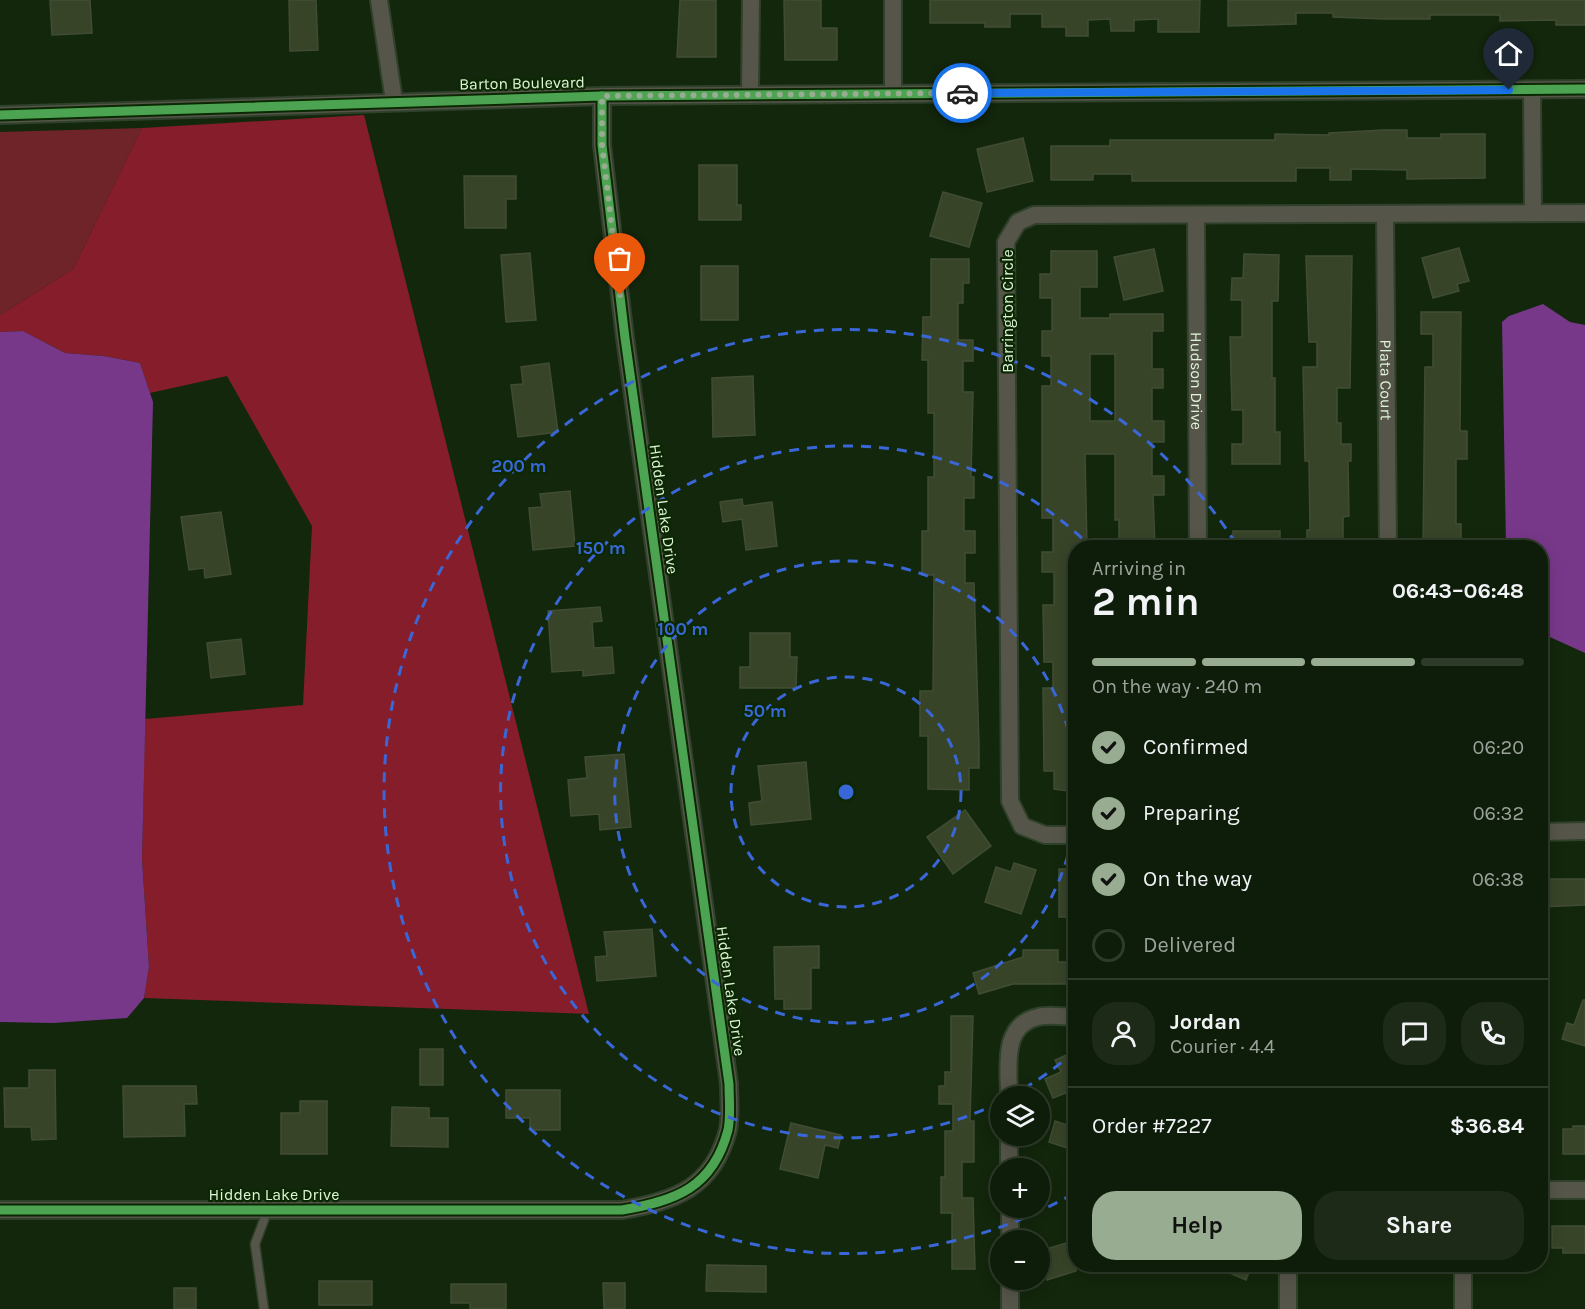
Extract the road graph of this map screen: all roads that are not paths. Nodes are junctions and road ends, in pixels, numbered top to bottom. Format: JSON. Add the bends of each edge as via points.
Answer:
{"nodes":[{"id":1,"x":379,"y":0,"type":"edge"},
{"id":2,"x":751,"y":0,"type":"edge"},
{"id":3,"x":893,"y":0,"type":"edge"},
{"id":4,"x":1585,"y":89,"type":"edge"},
{"id":5,"x":1532,"y":90,"type":"junction"},
{"id":6,"x":893,"y":94,"type":"junction"},
{"id":7,"x":750,"y":95,"type":"junction"},
{"id":8,"x":602,"y":96,"type":"junction"},
{"id":9,"x":394,"y":101,"type":"junction"},
{"id":10,"x":0,"y":116,"type":"edge"},
{"id":11,"x":1533,"y":213,"type":"junction"},
{"id":12,"x":1585,"y":213,"type":"edge"},
{"id":13,"x":1385,"y":214,"type":"junction"},
{"id":14,"x":1196,"y":215,"type":"junction"},
{"id":15,"x":1198,"y":540,"type":"edge"},
{"id":16,"x":1388,"y":540,"type":"edge"},
{"id":17,"x":1548,"y":831,"type":"edge"},
{"id":18,"x":1585,"y":831,"type":"edge"},
{"id":19,"x":1068,"y":835,"type":"edge"},
{"id":20,"x":1068,"y":1017,"type":"edge"},
{"id":21,"x":1009,"y":1086,"type":"edge"},
{"id":22,"x":1548,"y":1190,"type":"edge"},
{"id":23,"x":1585,"y":1190,"type":"edge"},
{"id":24,"x":268,"y":1209,"type":"junction"},
{"id":25,"x":0,"y":1210,"type":"edge"},
{"id":26,"x":1288,"y":1272,"type":"edge"},
{"id":27,"x":1463,"y":1272,"type":"edge"},
{"id":28,"x":1010,"y":1290,"type":"edge"},
{"id":29,"x":264,"y":1309,"type":"edge"},
{"id":30,"x":1010,"y":1309,"type":"edge"},
{"id":31,"x":1288,"y":1309,"type":"edge"},
{"id":32,"x":1463,"y":1309,"type":"edge"}],
"edges":[{"from":1,"to":9,"type":"street"},
{"from":2,"to":7,"type":"street"},
{"from":3,"to":6,"type":"street"},
{"from":4,"to":5,"type":"street","name":"Barton Boulevard"},
{"from":5,"to":6,"type":"street","name":"Barton Boulevard"},
{"from":5,"to":11,"type":"street"},
{"from":6,"to":7,"type":"street","name":"Barton Boulevard"},
{"from":7,"to":8,"type":"street","name":"Barton Boulevard"},
{"from":8,"to":9,"type":"street","name":"Barton Boulevard"},
{"from":8,"to":24,"type":"street","name":"Hidden Lake Drive","via":[[602,145],[625,338],[729,1084],[729,1129],[715,1165],[687,1192],[659,1204],[622,1210]]},
{"from":9,"to":10,"type":"street","name":"Barton Boulevard"},
{"from":11,"to":12,"type":"street","name":"Barrington Circle"},
{"from":11,"to":13,"type":"street","name":"Barrington Circle"},
{"from":13,"to":14,"type":"street","name":"Barrington Circle"},
{"from":13,"to":16,"type":"street","name":"Plata Court"},
{"from":14,"to":15,"type":"street","name":"Hudson Drive"},
{"from":14,"to":19,"type":"street","name":"Barrington Circle","via":[[1034,215],[1018,222],[1006,242],[1010,801],[1022,826],[1045,835]]},
{"from":17,"to":18,"type":"street"},
{"from":20,"to":21,"type":"street","via":[[1037,1017],[1017,1028],[1009,1044]]},
{"from":22,"to":23,"type":"street"},
{"from":24,"to":25,"type":"street","name":"Hidden Lake Drive"},
{"from":24,"to":29,"type":"lane","via":[[255,1244]]},
{"from":26,"to":31,"type":"street"},
{"from":27,"to":32,"type":"street"},
{"from":28,"to":30,"type":"street"}]}
